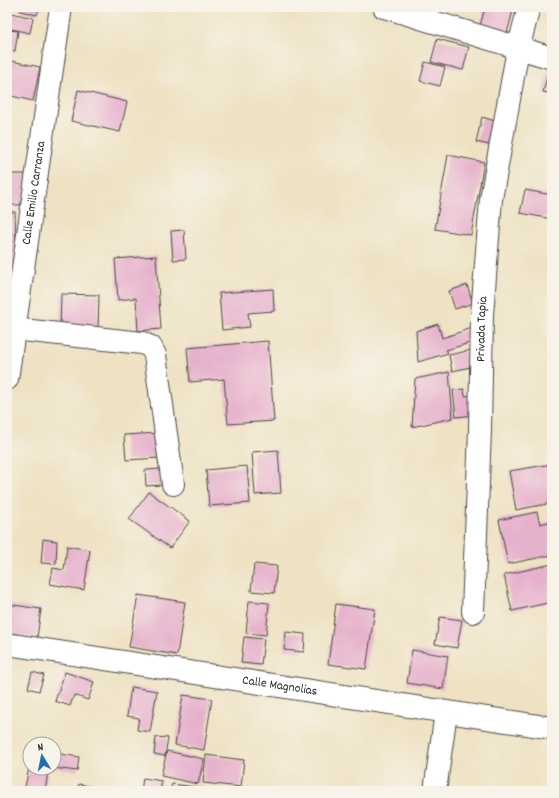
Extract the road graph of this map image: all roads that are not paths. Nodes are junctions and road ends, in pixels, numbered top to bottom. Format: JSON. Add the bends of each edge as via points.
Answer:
{"nodes":[{"id":1,"x":61,"y":7,"type":"edge"},
{"id":2,"x":384,"y":7,"type":"edge"},
{"id":3,"x":529,"y":7,"type":"edge"},
{"id":4,"x":518,"y":49,"type":"junction"},
{"id":5,"x":552,"y":58,"type":"edge"},
{"id":6,"x":13,"y":329,"type":"junction"},
{"id":7,"x":7,"y":378,"type":"edge"},
{"id":8,"x":174,"y":484,"type":"dead end"},
{"id":9,"x":473,"y":612,"type":"dead end"},
{"id":10,"x":7,"y":644,"type":"edge"},
{"id":11,"x":446,"y":712,"type":"junction"},
{"id":12,"x":552,"y":728,"type":"edge"},
{"id":13,"x":435,"y":791,"type":"edge"}],
"edges":[{"from":1,"to":6,"type":"street","name":"Calle Emilio Carranza"},
{"from":2,"to":4,"type":"street"},
{"from":3,"to":4,"type":"street","name":"Privada Tapia"},
{"from":4,"to":5,"type":"street"},
{"from":4,"to":9,"type":"street","name":"Privada Tapia","via":[[491,199],[482,315]]},
{"from":6,"to":7,"type":"street","name":"Calle Emilio Carranza"},
{"from":6,"to":8,"type":"street","via":[[142,342],[151,346],[155,355]]},
{"from":10,"to":11,"type":"street","name":"Calle Magnolias"},
{"from":11,"to":12,"type":"street","name":"Calle Magnolias"},
{"from":11,"to":13,"type":"street"}]}
